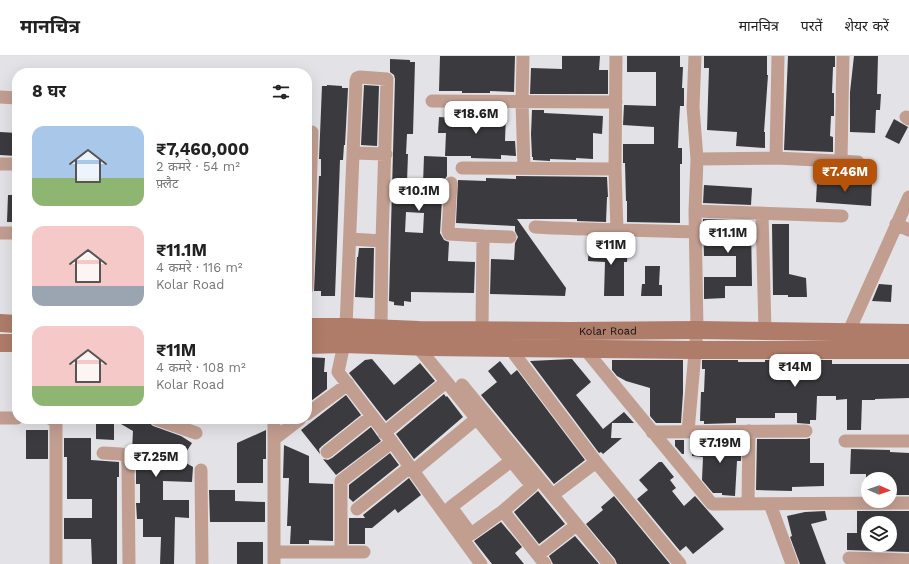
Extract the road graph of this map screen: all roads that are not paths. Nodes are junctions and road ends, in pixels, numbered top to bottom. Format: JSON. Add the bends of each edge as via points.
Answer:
{"nodes":[{"id":1,"x":524,"y":56,"type":"edge"},
{"id":2,"x":616,"y":56,"type":"edge"},
{"id":3,"x":695,"y":56,"type":"edge"},
{"id":4,"x":778,"y":56,"type":"edge"},
{"id":5,"x":843,"y":56,"type":"edge"},
{"id":6,"x":0,"y":98,"type":"edge"},
{"id":7,"x":12,"y":98,"type":"edge"},
{"id":8,"x":432,"y":101,"type":"dead end"},
{"id":9,"x":522,"y":102,"type":"junction"},
{"id":10,"x":616,"y":102,"type":"junction"},
{"id":11,"x":353,"y":153,"type":"junction"},
{"id":12,"x":386,"y":154,"type":"junction"},
{"id":13,"x":776,"y":158,"type":"junction"},
{"id":14,"x":697,"y":159,"type":"junction"},
{"id":15,"x":841,"y":160,"type":"junction"},
{"id":16,"x":858,"y":162,"type":"dead end"},
{"id":17,"x":0,"y":164,"type":"edge"},
{"id":18,"x":12,"y":164,"type":"edge"},
{"id":19,"x":462,"y":168,"type":"dead end"},
{"id":20,"x":524,"y":168,"type":"junction"},
{"id":21,"x":615,"y":169,"type":"junction"},
{"id":22,"x":451,"y":183,"type":"dead end"},
{"id":23,"x":909,"y":197,"type":"edge"},
{"id":24,"x":695,"y":211,"type":"junction"},
{"id":25,"x":762,"y":214,"type":"junction"},
{"id":26,"x":842,"y":216,"type":"dead end"},
{"id":27,"x":896,"y":224,"type":"junction"},
{"id":28,"x":535,"y":228,"type":"dead end"},
{"id":29,"x":909,"y":230,"type":"edge"},
{"id":30,"x":617,"y":231,"type":"junction"},
{"id":31,"x":696,"y":232,"type":"junction"},
{"id":32,"x":0,"y":233,"type":"edge"},
{"id":33,"x":12,"y":233,"type":"edge"},
{"id":34,"x":483,"y":236,"type":"junction"},
{"id":35,"x":510,"y":237,"type":"dead end"},
{"id":36,"x":351,"y":239,"type":"junction"},
{"id":37,"x":382,"y":241,"type":"junction"},
{"id":38,"x":0,"y":323,"type":"edge"},
{"id":39,"x":12,"y":324,"type":"edge"},
{"id":40,"x":312,"y":327,"type":"edge"},
{"id":41,"x":346,"y":327,"type":"junction"},
{"id":42,"x":381,"y":328,"type":"junction"},
{"id":43,"x":482,"y":330,"type":"junction"},
{"id":44,"x":697,"y":330,"type":"junction"},
{"id":45,"x":908,"y":330,"type":"edge"},
{"id":46,"x":765,"y":331,"type":"junction"},
{"id":47,"x":849,"y":332,"type":"junction"},
{"id":48,"x":0,"y":343,"type":"edge"},
{"id":49,"x":12,"y":343,"type":"edge"},
{"id":50,"x":344,"y":344,"type":"junction"},
{"id":51,"x":312,"y":345,"type":"edge"},
{"id":52,"x":417,"y":346,"type":"junction"},
{"id":53,"x":509,"y":347,"type":"junction"},
{"id":54,"x":584,"y":348,"type":"junction"},
{"id":55,"x":694,"y":350,"type":"junction"},
{"id":56,"x":909,"y":350,"type":"edge"},
{"id":57,"x":446,"y":382,"type":"junction"},
{"id":58,"x":348,"y":384,"type":"junction"},
{"id":59,"x":462,"y":386,"type":"dead end"},
{"id":60,"x":312,"y":410,"type":"edge"},
{"id":61,"x":372,"y":416,"type":"junction"},
{"id":62,"x":0,"y":418,"type":"edge"},
{"id":63,"x":12,"y":418,"type":"edge"},
{"id":64,"x":476,"y":419,"type":"junction"},
{"id":65,"x":56,"y":424,"type":"edge"},
{"id":66,"x":170,"y":424,"type":"edge"},
{"id":67,"x":274,"y":424,"type":"edge"},
{"id":68,"x":294,"y":424,"type":"edge"},
{"id":69,"x":688,"y":431,"type":"junction"},
{"id":70,"x":749,"y":431,"type":"junction"},
{"id":71,"x":806,"y":431,"type":"dead end"},
{"id":72,"x":652,"y":432,"type":"junction"},
{"id":73,"x":196,"y":433,"type":"dead end"},
{"id":74,"x":388,"y":437,"type":"junction"},
{"id":75,"x":274,"y":439,"type":"junction"},
{"id":76,"x":845,"y":441,"type":"dead end"},
{"id":77,"x":909,"y":441,"type":"edge"},
{"id":78,"x":327,"y":452,"type":"dead end"},
{"id":79,"x":103,"y":453,"type":"dead end"},
{"id":80,"x":511,"y":461,"type":"junction"},
{"id":81,"x":596,"y":462,"type":"junction"},
{"id":82,"x":414,"y":467,"type":"junction"},
{"id":83,"x":201,"y":470,"type":"dead end"},
{"id":84,"x":559,"y":490,"type":"dead end"},
{"id":85,"x":909,"y":503,"type":"edge"},
{"id":86,"x":748,"y":504,"type":"junction"},
{"id":87,"x":770,"y":504,"type":"junction"},
{"id":88,"x":357,"y":509,"type":"dead end"},
{"id":89,"x":503,"y":511,"type":"junction"},
{"id":90,"x":570,"y":530,"type":"dead end"},
{"id":91,"x":341,"y":552,"type":"junction"},
{"id":92,"x":364,"y":552,"type":"dead end"},
{"id":93,"x":274,"y":558,"type":"edge"},
{"id":94,"x":850,"y":558,"type":"dead end"},
{"id":95,"x":542,"y":559,"type":"edge"},
{"id":96,"x":909,"y":560,"type":"edge"},
{"id":97,"x":56,"y":564,"type":"edge"},
{"id":98,"x":129,"y":564,"type":"edge"},
{"id":99,"x":202,"y":564,"type":"edge"},
{"id":100,"x":481,"y":564,"type":"edge"},
{"id":101,"x":610,"y":564,"type":"edge"},
{"id":102,"x":680,"y":564,"type":"edge"},
{"id":103,"x":792,"y":564,"type":"edge"}],
"edges":[{"from":1,"to":9,"type":"street"},
{"from":2,"to":10,"type":"street"},
{"from":3,"to":14,"type":"street","via":[[693,107]]},
{"from":4,"to":13,"type":"street"},
{"from":5,"to":15,"type":"street"},
{"from":6,"to":7,"type":"street"},
{"from":8,"to":9,"type":"street"},
{"from":9,"to":10,"type":"street"},
{"from":9,"to":20,"type":"street"},
{"from":10,"to":21,"type":"street"},
{"from":11,"to":12,"type":"street"},
{"from":11,"to":12,"type":"street","via":[[356,81],[360,77],[387,78]]},
{"from":11,"to":36,"type":"street"},
{"from":12,"to":37,"type":"street"},
{"from":13,"to":14,"type":"street"},
{"from":13,"to":15,"type":"street"},
{"from":14,"to":24,"type":"street"},
{"from":15,"to":16,"type":"street"},
{"from":17,"to":18,"type":"street"},
{"from":19,"to":20,"type":"street"},
{"from":20,"to":21,"type":"street"},
{"from":21,"to":30,"type":"street"},
{"from":22,"to":34,"type":"street","via":[[448,231],[450,234]]},
{"from":23,"to":27,"type":"street"},
{"from":24,"to":25,"type":"street"},
{"from":24,"to":31,"type":"street"},
{"from":25,"to":26,"type":"street"},
{"from":25,"to":46,"type":"street"},
{"from":27,"to":29,"type":"street"},
{"from":27,"to":47,"type":"street"},
{"from":28,"to":30,"type":"street"},
{"from":30,"to":31,"type":"street"},
{"from":31,"to":44,"type":"street"},
{"from":32,"to":33,"type":"street"},
{"from":34,"to":35,"type":"street"},
{"from":34,"to":43,"type":"street"},
{"from":36,"to":37,"type":"street"},
{"from":36,"to":41,"type":"street"},
{"from":37,"to":42,"type":"street"},
{"from":38,"to":39,"type":"main road"},
{"from":40,"to":41,"type":"main road","name":"Kolar Road"},
{"from":41,"to":42,"type":"main road","name":"Kolar Road"},
{"from":42,"to":43,"type":"main road","name":"Kolar Road"},
{"from":43,"to":44,"type":"main road","name":"Kolar Road"},
{"from":44,"to":46,"type":"main road","name":"Kolar Road"},
{"from":44,"to":55,"type":"street"},
{"from":45,"to":47,"type":"main road","name":"Kolar Road"},
{"from":46,"to":47,"type":"main road","name":"Kolar Road"},
{"from":48,"to":49,"type":"main road"},
{"from":50,"to":51,"type":"main road","name":"Kolar Road"},
{"from":50,"to":52,"type":"main road","name":"Kolar Road"},
{"from":50,"to":58,"type":"street","via":[[338,372]]},
{"from":52,"to":53,"type":"main road","name":"Kolar Road"},
{"from":52,"to":57,"type":"street"},
{"from":53,"to":54,"type":"main road","name":"Kolar Road"},
{"from":53,"to":81,"type":"street"},
{"from":54,"to":55,"type":"main road","name":"Kolar Road"},
{"from":54,"to":72,"type":"street"},
{"from":55,"to":56,"type":"main road","name":"Kolar Road"},
{"from":55,"to":69,"type":"street"},
{"from":57,"to":64,"type":"street"},
{"from":57,"to":74,"type":"street"},
{"from":58,"to":60,"type":"street"},
{"from":58,"to":61,"type":"street"},
{"from":59,"to":101,"type":"street"},
{"from":61,"to":74,"type":"street"},
{"from":61,"to":78,"type":"street"},
{"from":62,"to":63,"type":"street"},
{"from":64,"to":80,"type":"street"},
{"from":64,"to":82,"type":"street"},
{"from":65,"to":97,"type":"street"},
{"from":66,"to":73,"type":"street"},
{"from":67,"to":75,"type":"street"},
{"from":68,"to":75,"type":"street"},
{"from":69,"to":70,"type":"street"},
{"from":69,"to":72,"type":"street"},
{"from":70,"to":71,"type":"street"},
{"from":70,"to":86,"type":"street"},
{"from":72,"to":86,"type":"street","via":[[712,504]]},
{"from":74,"to":82,"type":"street"},
{"from":74,"to":91,"type":"street","via":[[341,481]]},
{"from":75,"to":93,"type":"street"},
{"from":76,"to":77,"type":"street"},
{"from":79,"to":98,"type":"street","via":[[127,457]]},
{"from":80,"to":89,"type":"street","via":[[532,486]]},
{"from":80,"to":89,"type":"street","via":[[451,507],[471,534]]},
{"from":81,"to":84,"type":"street"},
{"from":81,"to":102,"type":"street"},
{"from":82,"to":88,"type":"street"},
{"from":82,"to":100,"type":"street"},
{"from":83,"to":99,"type":"street"},
{"from":85,"to":87,"type":"street"},
{"from":86,"to":87,"type":"street"},
{"from":87,"to":103,"type":"street"},
{"from":89,"to":95,"type":"street"},
{"from":90,"to":95,"type":"street"},
{"from":91,"to":92,"type":"street"},
{"from":91,"to":93,"type":"street"},
{"from":94,"to":96,"type":"street"}]}
